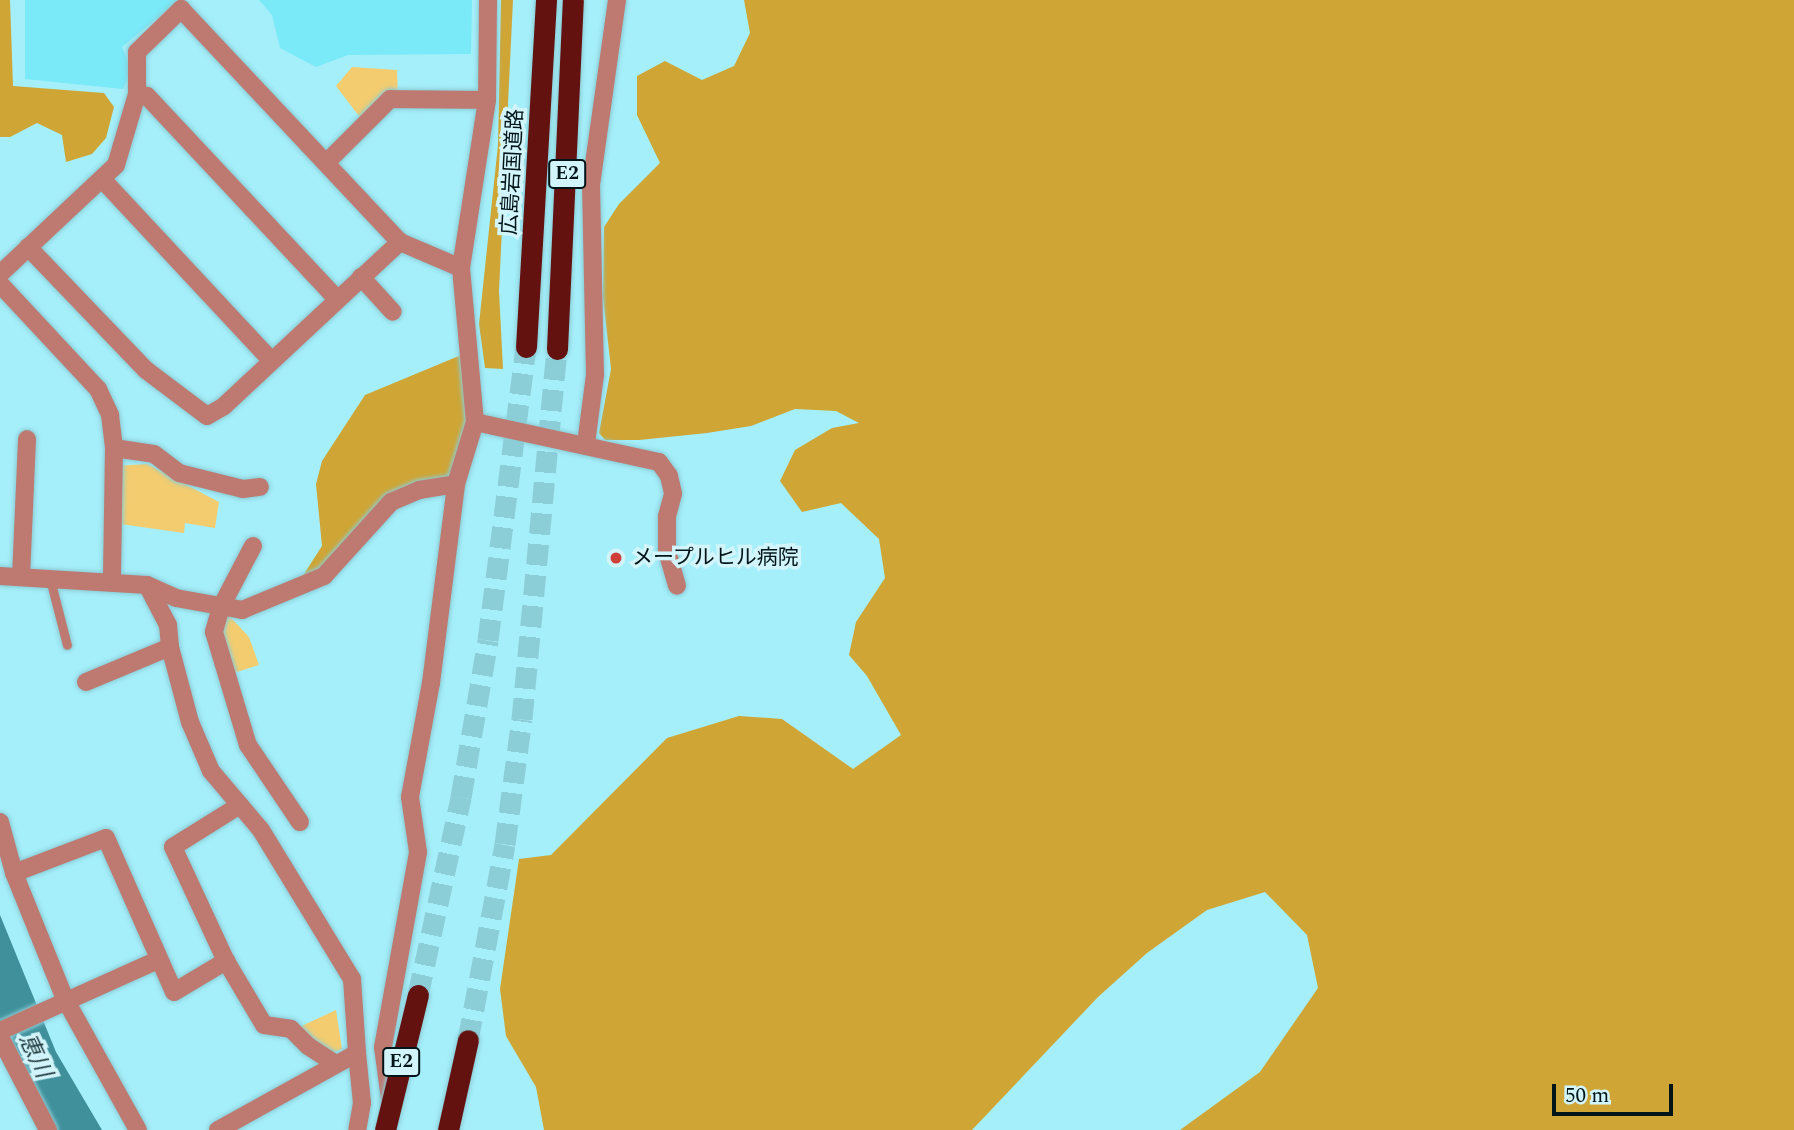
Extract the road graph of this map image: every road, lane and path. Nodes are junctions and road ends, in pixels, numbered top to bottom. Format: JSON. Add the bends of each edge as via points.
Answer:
{"nodes":[{"id":1,"x":488,"y":0,"type":"edge"},
{"id":2,"x":546,"y":0,"type":"edge"},
{"id":3,"x":573,"y":0,"type":"edge"},
{"id":4,"x":617,"y":0,"type":"edge"},
{"id":5,"x":138,"y":94,"type":"junction"},
{"id":6,"x":488,"y":100,"type":"junction"},
{"id":7,"x":328,"y":161,"type":"junction"},
{"id":8,"x":102,"y":179,"type":"junction"},
{"id":9,"x":400,"y":242,"type":"junction"},
{"id":10,"x":28,"y":247,"type":"junction"},
{"id":11,"x":461,"y":268,"type":"junction"},
{"id":12,"x":0,"y":274,"type":"edge"},
{"id":13,"x":361,"y":277,"type":"junction"},
{"id":14,"x":0,"y":284,"type":"edge"},
{"id":15,"x":337,"y":299,"type":"junction"},
{"id":16,"x":393,"y":312,"type":"dead end"},
{"id":17,"x":526,"y":347,"type":"tunnel mouth"},
{"id":18,"x":557,"y":349,"type":"tunnel mouth"},
{"id":19,"x":271,"y":360,"type":"junction"},
{"id":20,"x":475,"y":422,"type":"junction"},
{"id":21,"x":27,"y":439,"type":"dead end"},
{"id":22,"x":586,"y":444,"type":"junction"},
{"id":23,"x":114,"y":448,"type":"junction"},
{"id":24,"x":456,"y":484,"type":"junction"},
{"id":25,"x":260,"y":488,"type":"dead end"},
{"id":26,"x":253,"y":546,"type":"dead end"},
{"id":27,"x":0,"y":576,"type":"edge"},
{"id":28,"x":21,"y":577,"type":"junction"},
{"id":29,"x":50,"y":579,"type":"junction"},
{"id":30,"x":112,"y":582,"type":"junction"},
{"id":31,"x":147,"y":585,"type":"junction"},
{"id":32,"x":677,"y":586,"type":"dead end"},
{"id":33,"x":221,"y":607,"type":"junction"},
{"id":34,"x":67,"y":645,"type":"dead end"},
{"id":35,"x":170,"y":647,"type":"junction"},
{"id":36,"x":86,"y":681,"type":"dead end"},
{"id":37,"x":240,"y":805,"type":"junction"},
{"id":38,"x":0,"y":822,"type":"edge"},
{"id":39,"x":300,"y":822,"type":"dead end"},
{"id":40,"x":14,"y":873,"type":"junction"},
{"id":41,"x":158,"y":960,"type":"junction"},
{"id":42,"x":226,"y":961,"type":"junction"},
{"id":43,"x":418,"y":995,"type":"tunnel mouth"},
{"id":44,"x":57,"y":1003,"type":"junction"},
{"id":45,"x":0,"y":1033,"type":"edge"},
{"id":46,"x":468,"y":1040,"type":"tunnel mouth"},
{"id":47,"x":357,"y":1053,"type":"junction"},
{"id":48,"x":336,"y":1064,"type":"junction"},
{"id":49,"x":48,"y":1130,"type":"edge"},
{"id":50,"x":138,"y":1130,"type":"edge"},
{"id":51,"x":218,"y":1130,"type":"edge"},
{"id":52,"x":357,"y":1130,"type":"edge"},
{"id":53,"x":385,"y":1130,"type":"edge"},
{"id":54,"x":394,"y":1130,"type":"edge"},
{"id":55,"x":448,"y":1130,"type":"edge"}],
"edges":[{"from":1,"to":6,"type":"street"},
{"from":2,"to":17,"type":"highway","name":"広島岩国道路","number":"E2"},
{"from":3,"to":18,"type":"highway","number":"E2"},
{"from":4,"to":22,"type":"street","via":[[591,185],[595,375]]},
{"from":5,"to":7,"type":"street","via":[[137,52],[181,9]]},
{"from":5,"to":8,"type":"street","via":[[116,165]]},
{"from":5,"to":15,"type":"street","via":[[147,96]]},
{"from":6,"to":7,"type":"street","via":[[390,99]]},
{"from":6,"to":11,"type":"street"},
{"from":7,"to":9,"type":"street"},
{"from":8,"to":10,"type":"street"},
{"from":8,"to":19,"type":"street"},
{"from":9,"to":11,"type":"street"},
{"from":9,"to":13,"type":"street"},
{"from":10,"to":12,"type":"street"},
{"from":10,"to":19,"type":"street","via":[[146,370],[207,416],[224,406]]},
{"from":11,"to":20,"type":"street"},
{"from":13,"to":15,"type":"street"},
{"from":13,"to":16,"type":"street"},
{"from":14,"to":23,"type":"street","via":[[98,389],[110,415]]},
{"from":15,"to":19,"type":"street"},
{"from":20,"to":22,"type":"street"},
{"from":20,"to":24,"type":"street"},
{"from":21,"to":28,"type":"street"},
{"from":22,"to":32,"type":"street","via":[[659,462],[669,476],[673,494],[667,517],[667,551]]},
{"from":23,"to":25,"type":"street","via":[[154,454],[179,473],[243,489]]},
{"from":23,"to":30,"type":"street"},
{"from":24,"to":33,"type":"street","via":[[418,490],[391,502],[324,576],[242,610]]},
{"from":24,"to":54,"type":"street","via":[[431,683],[410,797],[418,852],[383,1047]]},
{"from":26,"to":33,"type":"street"},
{"from":27,"to":28,"type":"street"},
{"from":28,"to":29,"type":"street"},
{"from":29,"to":30,"type":"street"},
{"from":29,"to":34,"type":"lane"},
{"from":30,"to":31,"type":"street"},
{"from":31,"to":33,"type":"street","via":[[176,598]]},
{"from":31,"to":35,"type":"street","via":[[168,625]]},
{"from":33,"to":39,"type":"street","via":[[214,632],[248,745]]},
{"from":35,"to":36,"type":"street"},
{"from":35,"to":37,"type":"street","via":[[190,722],[211,771]]},
{"from":37,"to":42,"type":"street","via":[[173,847]]},
{"from":37,"to":47,"type":"street","via":[[352,979]]},
{"from":38,"to":40,"type":"street"},
{"from":40,"to":41,"type":"street","via":[[106,838]]},
{"from":40,"to":44,"type":"street"},
{"from":41,"to":42,"type":"street","via":[[174,992]]},
{"from":41,"to":44,"type":"street"},
{"from":42,"to":48,"type":"street","via":[[264,1025],[291,1029]]},
{"from":43,"to":53,"type":"highway","number":"E2","bridge":true},
{"from":44,"to":45,"type":"street"},
{"from":44,"to":50,"type":"street"},
{"from":45,"to":49,"type":"street"},
{"from":46,"to":55,"type":"highway"},
{"from":47,"to":48,"type":"street"},
{"from":47,"to":52,"type":"street","via":[[362,1103]]},
{"from":48,"to":51,"type":"street"}]}
